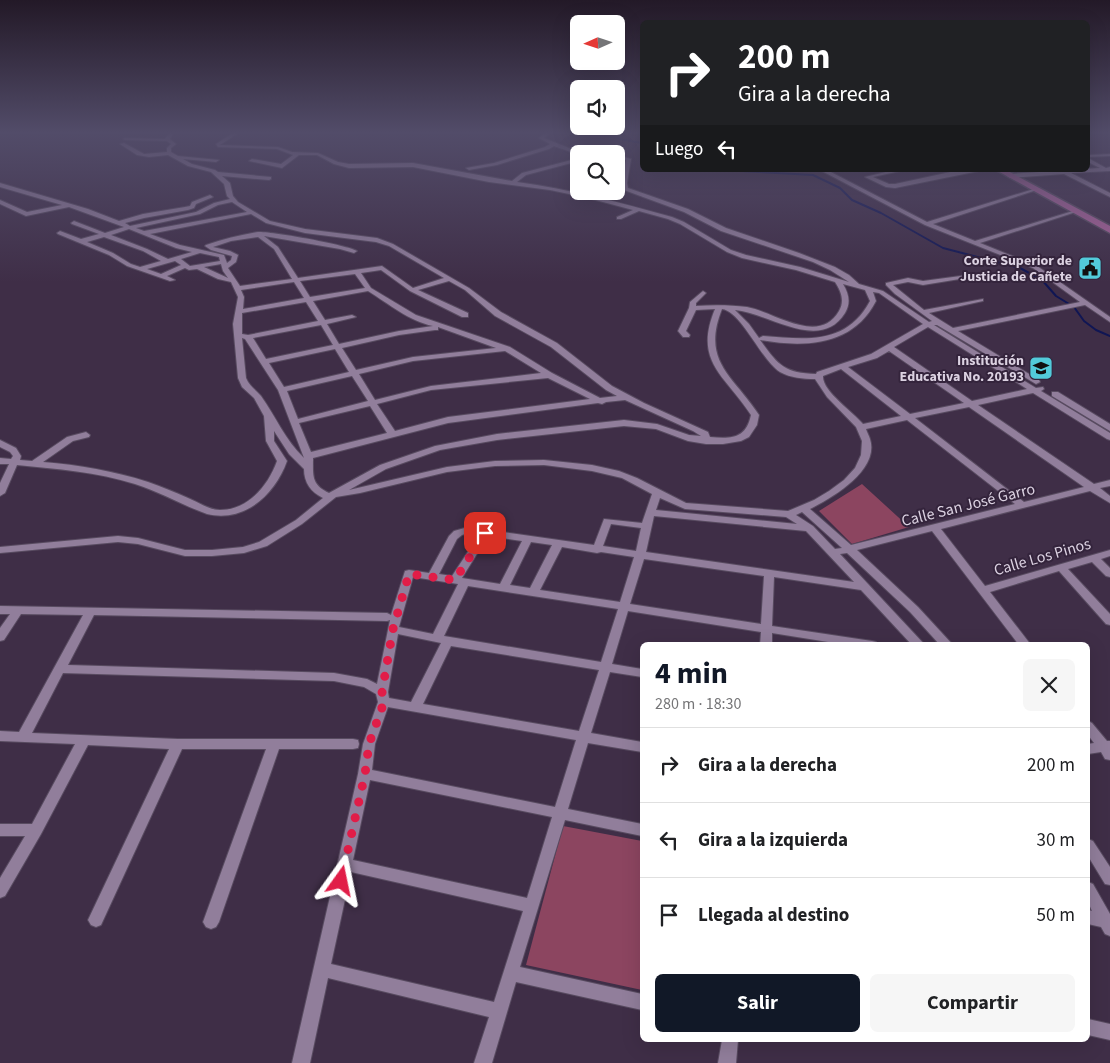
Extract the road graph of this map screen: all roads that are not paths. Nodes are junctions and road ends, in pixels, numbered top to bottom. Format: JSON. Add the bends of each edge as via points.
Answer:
{"nodes":[{"id":1,"x":228,"y":183,"type":"edge"},
{"id":2,"x":517,"y":183,"type":"edge"},
{"id":3,"x":847,"y":183,"type":"edge"},
{"id":4,"x":880,"y":183,"type":"edge"},
{"id":5,"x":908,"y":183,"type":"edge"},
{"id":6,"x":1025,"y":183,"type":"edge"},
{"id":7,"x":1027,"y":183,"type":"edge"},
{"id":8,"x":1085,"y":183,"type":"edge"},
{"id":9,"x":0,"y":185,"type":"edge"},
{"id":10,"x":625,"y":188,"type":"edge"},
{"id":11,"x":1035,"y":189,"type":"junction"},
{"id":12,"x":1110,"y":195,"type":"edge"},
{"id":13,"x":210,"y":197,"type":"dead end"},
{"id":14,"x":234,"y":200,"type":"junction"},
{"id":15,"x":0,"y":202,"type":"edge"},
{"id":16,"x":70,"y":205,"type":"junction"},
{"id":17,"x":639,"y":209,"type":"junction"},
{"id":18,"x":1074,"y":211,"type":"junction"},
{"id":19,"x":250,"y":213,"type":"junction"},
{"id":20,"x":618,"y":218,"type":"dead end"},
{"id":21,"x":74,"y":223,"type":"dead end"},
{"id":22,"x":120,"y":223,"type":"junction"},
{"id":23,"x":927,"y":224,"type":"junction"},
{"id":24,"x":1110,"y":226,"type":"edge"},
{"id":25,"x":131,"y":227,"type":"junction"},
{"id":26,"x":1110,"y":230,"type":"edge"},
{"id":27,"x":144,"y":233,"type":"junction"},
{"id":28,"x":60,"y":234,"type":"dead end"},
{"id":29,"x":258,"y":234,"type":"junction"},
{"id":30,"x":102,"y":235,"type":"junction"},
{"id":31,"x":303,"y":241,"type":"junction"},
{"id":32,"x":79,"y":242,"type":"junction"},
{"id":33,"x":974,"y":243,"type":"junction"},
{"id":34,"x":276,"y":248,"type":"junction"},
{"id":35,"x":200,"y":251,"type":"junction"},
{"id":36,"x":354,"y":251,"type":"dead end"},
{"id":37,"x":176,"y":258,"type":"junction"},
{"id":38,"x":167,"y":261,"type":"junction"},
{"id":39,"x":225,"y":264,"type":"junction"},
{"id":40,"x":185,"y":266,"type":"junction"},
{"id":41,"x":199,"y":267,"type":"junction"},
{"id":42,"x":140,"y":269,"type":"junction"},
{"id":43,"x":356,"y":271,"type":"junction"},
{"id":44,"x":162,"y":275,"type":"junction"},
{"id":45,"x":966,"y":276,"type":"dead end"},
{"id":46,"x":449,"y":279,"type":"junction"},
{"id":47,"x":172,"y":280,"type":"dead end"},
{"id":48,"x":295,"y":280,"type":"junction"},
{"id":49,"x":837,"y":281,"type":"junction"},
{"id":50,"x":236,"y":285,"type":"junction"},
{"id":51,"x":857,"y":286,"type":"junction"},
{"id":52,"x":369,"y":290,"type":"junction"},
{"id":53,"x":412,"y":290,"type":"junction"},
{"id":54,"x":869,"y":290,"type":"junction"},
{"id":55,"x":703,"y":293,"type":"dead end"},
{"id":56,"x":307,"y":300,"type":"junction"},
{"id":57,"x":981,"y":300,"type":"dead end"},
{"id":58,"x":1086,"y":303,"type":"junction"},
{"id":59,"x":693,"y":308,"type":"junction"},
{"id":60,"x":722,"y":308,"type":"junction"},
{"id":61,"x":238,"y":312,"type":"junction"},
{"id":62,"x":465,"y":315,"type":"dead end"},
{"id":63,"x":922,"y":315,"type":"junction"},
{"id":64,"x":352,"y":317,"type":"dead end"},
{"id":65,"x":1110,"y":320,"type":"edge"},
{"id":66,"x":321,"y":322,"type":"junction"},
{"id":67,"x":933,"y":322,"type":"junction"},
{"id":68,"x":443,"y":326,"type":"junction"},
{"id":69,"x":953,"y":330,"type":"junction"},
{"id":70,"x":686,"y":335,"type":"dead end"},
{"id":71,"x":238,"y":336,"type":"junction"},
{"id":72,"x":248,"y":336,"type":"junction"},
{"id":73,"x":763,"y":338,"type":"dead end"},
{"id":74,"x":336,"y":346,"type":"junction"},
{"id":75,"x":890,"y":348,"type":"junction"},
{"id":76,"x":507,"y":349,"type":"junction"},
{"id":77,"x":265,"y":362,"type":"junction"},
{"id":78,"x":843,"y":367,"type":"junction"},
{"id":79,"x":353,"y":373,"type":"junction"},
{"id":80,"x":549,"y":375,"type":"junction"},
{"id":81,"x":818,"y":377,"type":"junction"},
{"id":82,"x":1046,"y":388,"type":"junction"},
{"id":83,"x":282,"y":390,"type":"junction"},
{"id":84,"x":1036,"y":390,"type":"junction"},
{"id":85,"x":627,"y":398,"type":"junction"},
{"id":86,"x":372,"y":402,"type":"junction"},
{"id":87,"x":602,"y":402,"type":"junction"},
{"id":88,"x":970,"y":404,"type":"junction"},
{"id":89,"x":268,"y":416,"type":"junction"},
{"id":90,"x":908,"y":417,"type":"junction"},
{"id":91,"x":295,"y":422,"type":"junction"},
{"id":92,"x":861,"y":427,"type":"junction"},
{"id":93,"x":1110,"y":428,"type":"edge"},
{"id":94,"x":392,"y":434,"type":"junction"},
{"id":95,"x":86,"y":435,"type":"dead end"},
{"id":96,"x":1110,"y":437,"type":"edge"},
{"id":97,"x":706,"y":441,"type":"junction"},
{"id":98,"x":0,"y":443,"type":"edge"},
{"id":99,"x":308,"y":456,"type":"junction"},
{"id":100,"x":0,"y":461,"type":"edge"},
{"id":101,"x":15,"y":463,"type":"junction"},
{"id":102,"x":34,"y":464,"type":"junction"},
{"id":103,"x":308,"y":466,"type":"junction"},
{"id":104,"x":1110,"y":483,"type":"edge"},
{"id":105,"x":1093,"y":488,"type":"junction"},
{"id":106,"x":0,"y":493,"type":"edge"},
{"id":107,"x":657,"y":494,"type":"junction"},
{"id":108,"x":332,"y":496,"type":"junction"},
{"id":109,"x":1110,"y":500,"type":"edge"},
{"id":110,"x":1024,"y":506,"type":"junction"},
{"id":111,"x":804,"y":509,"type":"junction"},
{"id":112,"x":652,"y":512,"type":"junction"},
{"id":113,"x":789,"y":514,"type":"junction"},
{"id":114,"x":646,"y":526,"type":"junction"},
{"id":115,"x":809,"y":528,"type":"junction"},
{"id":116,"x":935,"y":528,"type":"junction"},
{"id":117,"x":485,"y":533,"type":"junction"},
{"id":118,"x":527,"y":540,"type":"junction"},
{"id":119,"x":558,"y":544,"type":"junction"},
{"id":120,"x":849,"y":548,"type":"junction"},
{"id":121,"x":0,"y":550,"type":"edge"},
{"id":122,"x":598,"y":550,"type":"junction"},
{"id":123,"x":833,"y":553,"type":"junction"},
{"id":124,"x":1110,"y":553,"type":"edge"},
{"id":125,"x":640,"y":556,"type":"junction"},
{"id":126,"x":1093,"y":558,"type":"junction"},
{"id":127,"x":1061,"y":567,"type":"junction"},
{"id":128,"x":1110,"y":574,"type":"edge"},
{"id":129,"x":769,"y":575,"type":"junction"},
{"id":130,"x":433,"y":576,"type":"junction"},
{"id":131,"x":460,"y":580,"type":"junction"},
{"id":132,"x":504,"y":587,"type":"junction"},
{"id":133,"x":864,"y":587,"type":"junction"},
{"id":134,"x":983,"y":590,"type":"junction"},
{"id":135,"x":534,"y":592,"type":"junction"},
{"id":136,"x":624,"y":606,"type":"junction"},
{"id":137,"x":0,"y":610,"type":"edge"},
{"id":138,"x":18,"y":610,"type":"junction"},
{"id":139,"x":91,"y":611,"type":"junction"},
{"id":140,"x":1110,"y":621,"type":"edge"},
{"id":141,"x":390,"y":623,"type":"junction"},
{"id":142,"x":767,"y":629,"type":"junction"},
{"id":143,"x":0,"y":638,"type":"edge"},
{"id":144,"x":442,"y":640,"type":"junction"},
{"id":145,"x":766,"y":642,"type":"edge"},
{"id":146,"x":852,"y":642,"type":"edge"},
{"id":147,"x":916,"y":642,"type":"edge"},
{"id":148,"x":944,"y":642,"type":"edge"},
{"id":149,"x":1023,"y":642,"type":"edge"},
{"id":150,"x":606,"y":667,"type":"junction"},
{"id":151,"x":62,"y":669,"type":"junction"},
{"id":152,"x":640,"y":673,"type":"edge"},
{"id":153,"x":383,"y":697,"type":"junction"},
{"id":154,"x":415,"y":707,"type":"junction"},
{"id":155,"x":1090,"y":728,"type":"edge"},
{"id":156,"x":0,"y":736,"type":"edge"},
{"id":157,"x":584,"y":736,"type":"junction"},
{"id":158,"x":24,"y":737,"type":"junction"},
{"id":159,"x":84,"y":740,"type":"junction"},
{"id":160,"x":178,"y":744,"type":"junction"},
{"id":161,"x":274,"y":744,"type":"junction"},
{"id":162,"x":353,"y":744,"type":"dead end"},
{"id":163,"x":640,"y":747,"type":"edge"},
{"id":164,"x":1090,"y":749,"type":"edge"},
{"id":165,"x":1108,"y":749,"type":"edge"},
{"id":166,"x":365,"y":774,"type":"junction"},
{"id":167,"x":560,"y":814,"type":"junction"},
{"id":168,"x":0,"y":830,"type":"edge"},
{"id":169,"x":36,"y":830,"type":"junction"},
{"id":170,"x":640,"y":830,"type":"edge"},
{"id":171,"x":1090,"y":848,"type":"edge"},
{"id":172,"x":345,"y":864,"type":"junction"},
{"id":173,"x":1110,"y":879,"type":"edge"},
{"id":174,"x":0,"y":891,"type":"edge"},
{"id":175,"x":1090,"y":893,"type":"edge"},
{"id":176,"x":532,"y":906,"type":"junction"},
{"id":177,"x":1090,"y":918,"type":"edge"},
{"id":178,"x":96,"y":920,"type":"dead end"},
{"id":179,"x":211,"y":922,"type":"dead end"},
{"id":180,"x":1108,"y":925,"type":"edge"},
{"id":181,"x":322,"y":969,"type":"junction"},
{"id":182,"x":511,"y":973,"type":"junction"},
{"id":183,"x":640,"y":1002,"type":"edge"},
{"id":184,"x":499,"y":1011,"type":"junction"},
{"id":185,"x":1090,"y":1027,"type":"edge"},
{"id":186,"x":1110,"y":1032,"type":"edge"},
{"id":187,"x":730,"y":1042,"type":"edge"},
{"id":188,"x":301,"y":1063,"type":"edge"},
{"id":189,"x":483,"y":1063,"type":"edge"},
{"id":190,"x":727,"y":1063,"type":"edge"}],
"edges":[{"from":1,"to":14,"type":"street"},
{"from":2,"to":17,"type":"street"},
{"from":3,"to":23,"type":"street"},
{"from":4,"to":5,"type":"street","via":[[895,186]]},
{"from":6,"to":11,"type":"highway"},
{"from":7,"to":24,"type":"highway"},
{"from":8,"to":12,"type":"street"},
{"from":9,"to":16,"type":"street"},
{"from":10,"to":51,"type":"street","via":[[696,214],[719,228],[828,266]]},
{"from":11,"to":18,"type":"highway"},
{"from":11,"to":23,"type":"street"},
{"from":13,"to":22,"type":"street","via":[[186,209]]},
{"from":14,"to":19,"type":"street"},
{"from":14,"to":25,"type":"street","via":[[198,213]]},
{"from":15,"to":16,"type":"street","via":[[29,214]]},
{"from":16,"to":22,"type":"street"},
{"from":17,"to":20,"type":"street"},
{"from":17,"to":49,"type":"street","via":[[682,223],[744,257],[798,268]]},
{"from":18,"to":26,"type":"highway"},
{"from":18,"to":33,"type":"street"},
{"from":19,"to":27,"type":"street"},
{"from":19,"to":46,"type":"street","via":[[268,222],[305,231],[392,245]]},
{"from":21,"to":30,"type":"street"},
{"from":22,"to":25,"type":"street"},
{"from":23,"to":33,"type":"street"},
{"from":25,"to":27,"type":"street"},
{"from":25,"to":30,"type":"street"},
{"from":27,"to":35,"type":"street","via":[[178,247]]},
{"from":28,"to":32,"type":"street"},
{"from":29,"to":31,"type":"street"},
{"from":29,"to":34,"type":"street"},
{"from":29,"to":39,"type":"street","via":[[208,246],[235,255],[234,261]]},
{"from":30,"to":32,"type":"street"},
{"from":30,"to":38,"type":"street"},
{"from":31,"to":34,"type":"street"},
{"from":31,"to":36,"type":"street"},
{"from":32,"to":42,"type":"street"},
{"from":33,"to":58,"type":"street","via":[[1042,270]]},
{"from":34,"to":48,"type":"street"},
{"from":35,"to":37,"type":"street"},
{"from":35,"to":39,"type":"street","via":[[222,256]]},
{"from":37,"to":38,"type":"street"},
{"from":37,"to":40,"type":"street"},
{"from":38,"to":42,"type":"street"},
{"from":39,"to":41,"type":"street"},
{"from":39,"to":50,"type":"street"},
{"from":40,"to":41,"type":"street"},
{"from":40,"to":44,"type":"street"},
{"from":41,"to":50,"type":"street"},
{"from":42,"to":44,"type":"street"},
{"from":43,"to":48,"type":"street"},
{"from":43,"to":52,"type":"street"},
{"from":43,"to":53,"type":"street","via":[[382,268]]},
{"from":44,"to":47,"type":"street"},
{"from":45,"to":63,"type":"street","via":[[923,283],[908,280],[888,284]]},
{"from":46,"to":53,"type":"street"},
{"from":46,"to":85,"type":"street","via":[[498,314],[554,345]]},
{"from":48,"to":50,"type":"street"},
{"from":48,"to":56,"type":"street"},
{"from":49,"to":51,"type":"street"},
{"from":49,"to":60,"type":"street","via":[[846,296],[845,306],[840,316],[820,330],[804,329],[751,310]]},
{"from":50,"to":61,"type":"street","via":[[241,297]]},
{"from":51,"to":54,"type":"street"},
{"from":52,"to":56,"type":"street"},
{"from":52,"to":68,"type":"street","via":[[418,320]]},
{"from":53,"to":62,"type":"street"},
{"from":54,"to":63,"type":"street","via":[[881,292],[906,310]]},
{"from":54,"to":73,"type":"street","via":[[873,301],[871,306],[842,335],[821,340]]},
{"from":55,"to":59,"type":"street","via":[[692,303]]},
{"from":56,"to":61,"type":"street"},
{"from":56,"to":66,"type":"street"},
{"from":57,"to":63,"type":"street"},
{"from":58,"to":65,"type":"street"},
{"from":58,"to":69,"type":"street"},
{"from":59,"to":60,"type":"street"},
{"from":59,"to":70,"type":"street","via":[[683,327]]},
{"from":60,"to":81,"type":"street","via":[[743,320],[778,367],[791,375]]},
{"from":60,"to":97,"type":"street","via":[[710,335],[710,345],[720,370],[742,394],[755,415],[746,435],[738,439]]},
{"from":61,"to":71,"type":"street"},
{"from":63,"to":67,"type":"street"},
{"from":64,"to":66,"type":"street"},
{"from":66,"to":72,"type":"street"},
{"from":66,"to":74,"type":"street"},
{"from":67,"to":69,"type":"street"},
{"from":67,"to":75,"type":"street"},
{"from":67,"to":84,"type":"street"},
{"from":68,"to":74,"type":"street"},
{"from":68,"to":76,"type":"street"},
{"from":69,"to":82,"type":"street"},
{"from":71,"to":72,"type":"street"},
{"from":71,"to":89,"type":"street","via":[[242,378]]},
{"from":72,"to":77,"type":"street"},
{"from":74,"to":77,"type":"street"},
{"from":74,"to":79,"type":"street"},
{"from":75,"to":78,"type":"street"},
{"from":75,"to":88,"type":"street"},
{"from":76,"to":79,"type":"street","via":[[413,360]]},
{"from":76,"to":80,"type":"street"},
{"from":77,"to":83,"type":"street"},
{"from":78,"to":81,"type":"street"},
{"from":78,"to":90,"type":"street"},
{"from":79,"to":83,"type":"street"},
{"from":79,"to":86,"type":"street"},
{"from":80,"to":86,"type":"street","via":[[431,388]]},
{"from":80,"to":87,"type":"street"},
{"from":81,"to":92,"type":"street","via":[[822,386]]},
{"from":82,"to":84,"type":"street"},
{"from":82,"to":93,"type":"street"},
{"from":83,"to":91,"type":"street"},
{"from":84,"to":88,"type":"street"},
{"from":84,"to":96,"type":"street"},
{"from":85,"to":87,"type":"street"},
{"from":85,"to":97,"type":"street","via":[[696,429],[704,434]]},
{"from":86,"to":91,"type":"street"},
{"from":86,"to":94,"type":"street"},
{"from":87,"to":94,"type":"street","via":[[471,416]]},
{"from":88,"to":90,"type":"street"},
{"from":88,"to":105,"type":"street"},
{"from":89,"to":102,"type":"street","via":[[270,441],[282,461],[278,474],[253,502],[230,512],[211,513],[118,476]]},
{"from":89,"to":103,"type":"street","via":[[292,452]]},
{"from":90,"to":92,"type":"street"},
{"from":90,"to":110,"type":"street"},
{"from":91,"to":99,"type":"street"},
{"from":92,"to":111,"type":"street","via":[[867,447],[862,464],[844,485]]},
{"from":94,"to":99,"type":"street"},
{"from":95,"to":102,"type":"street","via":[[70,439]]},
{"from":97,"to":108,"type":"street","via":[[675,435],[657,427],[624,423],[497,437],[438,448],[383,466]]},
{"from":98,"to":101,"type":"street","via":[[13,450],[17,456]]},
{"from":99,"to":103,"type":"street"},
{"from":100,"to":101,"type":"street"},
{"from":101,"to":102,"type":"street"},
{"from":101,"to":106,"type":"street"},
{"from":103,"to":108,"type":"street","via":[[309,479],[317,491]]},
{"from":104,"to":105,"type":"street","name":"Calle San José Garro"},
{"from":105,"to":109,"type":"street"},
{"from":105,"to":110,"type":"street","name":"Calle San José Garro"},
{"from":107,"to":108,"type":"street","via":[[618,473],[529,462],[456,467],[362,492]]},
{"from":107,"to":112,"type":"street"},
{"from":107,"to":113,"type":"street","via":[[684,506]]},
{"from":108,"to":121,"type":"street","via":[[299,522],[263,544],[244,550],[185,553],[118,538]]},
{"from":110,"to":116,"type":"street","name":"Calle San José Garro"},
{"from":111,"to":113,"type":"street"},
{"from":111,"to":120,"type":"street"},
{"from":112,"to":114,"type":"street"},
{"from":112,"to":115,"type":"street"},
{"from":113,"to":115,"type":"street"},
{"from":114,"to":122,"type":"street","via":[[607,521]]},
{"from":114,"to":125,"type":"street"},
{"from":115,"to":123,"type":"street"},
{"from":116,"to":120,"type":"street","name":"Calle San José Garro"},
{"from":116,"to":134,"type":"street"},
{"from":117,"to":118,"type":"street"},
{"from":117,"to":130,"type":"street","via":[[468,530],[458,533]]},
{"from":117,"to":131,"type":"street"},
{"from":118,"to":119,"type":"street"},
{"from":118,"to":132,"type":"street"},
{"from":119,"to":122,"type":"street"},
{"from":119,"to":135,"type":"street"},
{"from":120,"to":123,"type":"street","name":"Calle San José Garro"},
{"from":120,"to":148,"type":"street"},
{"from":122,"to":125,"type":"street"},
{"from":123,"to":133,"type":"street"},
{"from":124,"to":126,"type":"street","name":"Calle Los Pinos"},
{"from":125,"to":129,"type":"street"},
{"from":125,"to":136,"type":"street"},
{"from":126,"to":127,"type":"street","name":"Calle Los Pinos"},
{"from":126,"to":128,"type":"street"},
{"from":127,"to":134,"type":"street","name":"Calle Los Pinos"},
{"from":127,"to":140,"type":"street"},
{"from":129,"to":133,"type":"street"},
{"from":129,"to":142,"type":"street"},
{"from":130,"to":131,"type":"street"},
{"from":130,"to":141,"type":"street","via":[[409,574]]},
{"from":131,"to":132,"type":"street"},
{"from":131,"to":144,"type":"street"},
{"from":132,"to":135,"type":"street"},
{"from":133,"to":147,"type":"street"},
{"from":134,"to":149,"type":"street"},
{"from":135,"to":136,"type":"street"},
{"from":136,"to":142,"type":"street"},
{"from":136,"to":150,"type":"street"},
{"from":137,"to":138,"type":"street"},
{"from":138,"to":139,"type":"street"},
{"from":138,"to":143,"type":"street"},
{"from":139,"to":141,"type":"street"},
{"from":139,"to":151,"type":"street"},
{"from":141,"to":144,"type":"street"},
{"from":141,"to":153,"type":"street"},
{"from":142,"to":145,"type":"street"},
{"from":142,"to":146,"type":"street"},
{"from":144,"to":150,"type":"street"},
{"from":144,"to":154,"type":"street"},
{"from":150,"to":152,"type":"street"},
{"from":150,"to":157,"type":"street"},
{"from":151,"to":153,"type":"street","via":[[334,677],[367,683]]},
{"from":151,"to":158,"type":"street"},
{"from":153,"to":154,"type":"street"},
{"from":153,"to":166,"type":"street","via":[[369,744]]},
{"from":154,"to":157,"type":"street"},
{"from":155,"to":165,"type":"street"},
{"from":156,"to":158,"type":"street"},
{"from":157,"to":163,"type":"street"},
{"from":157,"to":167,"type":"street"},
{"from":158,"to":159,"type":"street"},
{"from":159,"to":160,"type":"street"},
{"from":159,"to":169,"type":"street"},
{"from":160,"to":161,"type":"street"},
{"from":160,"to":178,"type":"street"},
{"from":161,"to":162,"type":"street"},
{"from":161,"to":179,"type":"street"},
{"from":164,"to":165,"type":"street"},
{"from":166,"to":167,"type":"street"},
{"from":166,"to":172,"type":"street"},
{"from":167,"to":170,"type":"street"},
{"from":167,"to":176,"type":"street"},
{"from":168,"to":169,"type":"street"},
{"from":169,"to":174,"type":"street"},
{"from":171,"to":173,"type":"street"},
{"from":172,"to":176,"type":"street"},
{"from":172,"to":181,"type":"street"},
{"from":175,"to":180,"type":"street"},
{"from":176,"to":182,"type":"street"},
{"from":177,"to":180,"type":"street"},
{"from":181,"to":184,"type":"street"},
{"from":181,"to":188,"type":"street"},
{"from":182,"to":183,"type":"street"},
{"from":182,"to":184,"type":"street"},
{"from":184,"to":189,"type":"street"},
{"from":185,"to":186,"type":"street"},
{"from":187,"to":190,"type":"street"}]}
